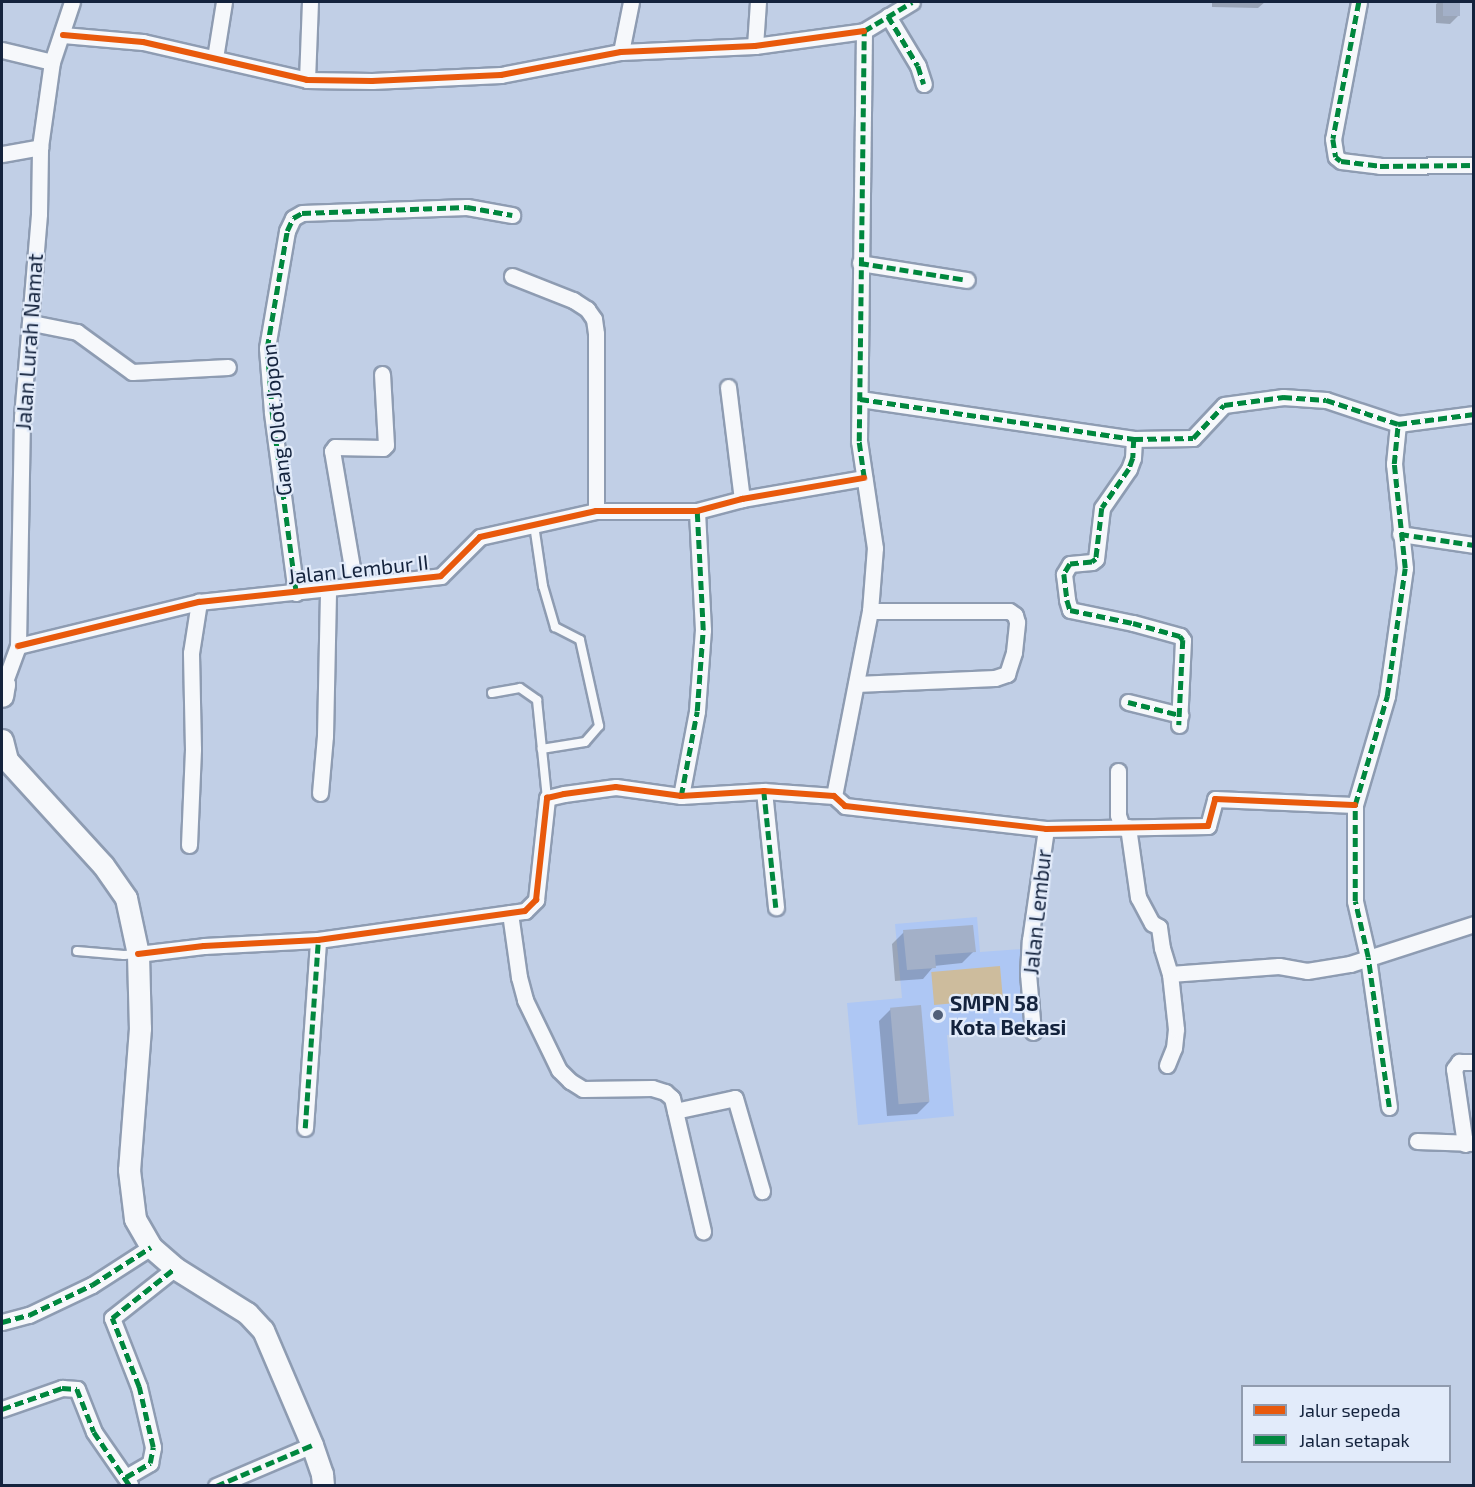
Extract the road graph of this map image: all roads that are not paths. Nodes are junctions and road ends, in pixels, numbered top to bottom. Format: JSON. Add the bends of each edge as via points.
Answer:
{"nodes":[{"id":1,"x":72,"y":2,"type":"edge"},
{"id":2,"x":224,"y":2,"type":"edge"},
{"id":3,"x":310,"y":2,"type":"edge"},
{"id":4,"x":631,"y":2,"type":"edge"},
{"id":5,"x":759,"y":2,"type":"edge"},
{"id":6,"x":912,"y":2,"type":"edge"},
{"id":7,"x":1359,"y":2,"type":"edge"},
{"id":8,"x":888,"y":16,"type":"junction"},
{"id":9,"x":864,"y":31,"type":"junction"},
{"id":10,"x":63,"y":35,"type":"junction"},
{"id":11,"x":755,"y":45,"type":"junction"},
{"id":12,"x":2,"y":50,"type":"edge"},
{"id":13,"x":621,"y":52,"type":"junction"},
{"id":14,"x":215,"y":58,"type":"junction"},
{"id":15,"x":52,"y":62,"type":"junction"},
{"id":16,"x":307,"y":80,"type":"junction"},
{"id":17,"x":924,"y":84,"type":"dead end"},
{"id":18,"x":40,"y":147,"type":"junction"},
{"id":19,"x":2,"y":154,"type":"edge"},
{"id":20,"x":1473,"y":165,"type":"edge"},
{"id":21,"x":512,"y":215,"type":"dead end"},
{"id":22,"x":860,"y":263,"type":"junction"},
{"id":23,"x":512,"y":276,"type":"dead end"},
{"id":24,"x":967,"y":280,"type":"dead end"},
{"id":25,"x":32,"y":323,"type":"junction"},
{"id":26,"x":228,"y":367,"type":"dead end"},
{"id":27,"x":382,"y":374,"type":"dead end"},
{"id":28,"x":728,"y":387,"type":"dead end"},
{"id":29,"x":860,"y":399,"type":"junction"},
{"id":30,"x":1473,"y":414,"type":"edge"},
{"id":31,"x":1398,"y":424,"type":"junction"},
{"id":32,"x":1134,"y":440,"type":"junction"},
{"id":33,"x":864,"y":478,"type":"junction"},
{"id":34,"x":742,"y":499,"type":"junction"},
{"id":35,"x":596,"y":510,"type":"junction"},
{"id":36,"x":697,"y":511,"type":"junction"},
{"id":37,"x":534,"y":525,"type":"junction"},
{"id":38,"x":1400,"y":534,"type":"junction"},
{"id":39,"x":1473,"y":545,"type":"edge"},
{"id":40,"x":355,"y":585,"type":"junction"},
{"id":41,"x":327,"y":588,"type":"junction"},
{"id":42,"x":296,"y":593,"type":"junction"},
{"id":43,"x":199,"y":602,"type":"junction"},
{"id":44,"x":870,"y":611,"type":"junction"},
{"id":45,"x":18,"y":646,"type":"junction"},
{"id":46,"x":856,"y":684,"type":"junction"},
{"id":47,"x":2,"y":688,"type":"edge"},
{"id":48,"x":492,"y":693,"type":"dead end"},
{"id":49,"x":1128,"y":702,"type":"dead end"},
{"id":50,"x":2,"y":740,"type":"edge"},
{"id":51,"x":542,"y":749,"type":"junction"},
{"id":52,"x":1118,"y":771,"type":"dead end"},
{"id":53,"x":764,"y":791,"type":"junction"},
{"id":54,"x":320,"y":793,"type":"dead end"},
{"id":55,"x":834,"y":795,"type":"junction"},
{"id":56,"x":681,"y":796,"type":"junction"},
{"id":57,"x":547,"y":798,"type":"junction"},
{"id":58,"x":1355,"y":805,"type":"junction"},
{"id":59,"x":1125,"y":827,"type":"junction"},
{"id":60,"x":1046,"y":829,"type":"junction"},
{"id":61,"x":189,"y":845,"type":"dead end"},
{"id":62,"x":776,"y":907,"type":"dead end"},
{"id":63,"x":510,"y":913,"type":"junction"},
{"id":64,"x":1473,"y":924,"type":"edge"},
{"id":65,"x":318,"y":940,"type":"junction"},
{"id":66,"x":77,"y":951,"type":"dead end"},
{"id":67,"x":138,"y":954,"type":"junction"},
{"id":68,"x":1368,"y":957,"type":"junction"},
{"id":69,"x":1170,"y":974,"type":"junction"},
{"id":70,"x":1033,"y":1032,"type":"dead end"},
{"id":71,"x":1473,"y":1062,"type":"edge"},
{"id":72,"x":1167,"y":1065,"type":"dead end"},
{"id":73,"x":1389,"y":1107,"type":"dead end"},
{"id":74,"x":675,"y":1111,"type":"junction"},
{"id":75,"x":305,"y":1128,"type":"dead end"},
{"id":76,"x":1417,"y":1141,"type":"dead end"},
{"id":77,"x":1469,"y":1143,"type":"edge"},
{"id":78,"x":762,"y":1191,"type":"dead end"},
{"id":79,"x":703,"y":1231,"type":"dead end"},
{"id":80,"x":151,"y":1247,"type":"junction"},
{"id":81,"x":175,"y":1268,"type":"junction"},
{"id":82,"x":2,"y":1322,"type":"edge"},
{"id":83,"x":2,"y":1410,"type":"edge"},
{"id":84,"x":312,"y":1445,"type":"junction"},
{"id":85,"x":128,"y":1481,"type":"edge"},
{"id":86,"x":216,"y":1485,"type":"edge"},
{"id":87,"x":322,"y":1485,"type":"edge"}],
"edges":[{"from":1,"to":10,"type":"street","name":"Jalan Lurah Namat"},
{"from":2,"to":14,"type":"street"},
{"from":3,"to":16,"type":"street"},
{"from":4,"to":13,"type":"street"},
{"from":5,"to":11,"type":"street"},
{"from":6,"to":8,"type":"street"},
{"from":7,"to":20,"type":"street","via":[[1333,139],[1336,157],[1380,166]]},
{"from":8,"to":9,"type":"street"},
{"from":8,"to":17,"type":"street","via":[[918,66]]},
{"from":9,"to":11,"type":"street"},
{"from":9,"to":22,"type":"street"},
{"from":10,"to":14,"type":"street","via":[[143,42]]},
{"from":10,"to":15,"type":"street","name":"Jalan Lurah Namat"},
{"from":11,"to":13,"type":"street"},
{"from":12,"to":15,"type":"street"},
{"from":13,"to":16,"type":"street","via":[[501,75]]},
{"from":14,"to":16,"type":"street"},
{"from":15,"to":18,"type":"street","name":"Jalan Lurah Namat"},
{"from":18,"to":19,"type":"street"},
{"from":18,"to":25,"type":"street","name":"Jalan Lurah Namat"},
{"from":21,"to":42,"type":"street","name":"Gang Olot Jopon","via":[[467,207],[302,213],[293,218],[287,231],[267,348]]},
{"from":22,"to":24,"type":"street"},
{"from":22,"to":29,"type":"street"},
{"from":23,"to":35,"type":"street","via":[[573,300],[594,319]]},
{"from":25,"to":26,"type":"street","via":[[77,333],[132,372]]},
{"from":25,"to":45,"type":"street","name":"Jalan Lurah Namat","via":[[22,417]]},
{"from":27,"to":40,"type":"street","via":[[386,446],[335,447],[332,451]]},
{"from":28,"to":34,"type":"street"},
{"from":29,"to":32,"type":"street"},
{"from":29,"to":33,"type":"street","via":[[858,441]]},
{"from":30,"to":31,"type":"street"},
{"from":31,"to":32,"type":"street","via":[[1326,400],[1283,397],[1224,405],[1193,438]]},
{"from":31,"to":38,"type":"street","via":[[1394,464]]},
{"from":32,"to":49,"type":"street","via":[[1129,469],[1102,508],[1096,559],[1070,564],[1064,574],[1070,610],[1133,623],[1183,640],[1180,720]]},
{"from":33,"to":34,"type":"street","name":"Jalan Lembur II"},
{"from":33,"to":44,"type":"street","via":[[874,548]]},
{"from":34,"to":36,"type":"street","name":"Jalan Lembur II"},
{"from":35,"to":36,"type":"street","name":"Jalan Lembur II"},
{"from":35,"to":37,"type":"street","name":"Jalan Lembur II"},
{"from":36,"to":56,"type":"street","via":[[703,630],[697,711]]},
{"from":37,"to":40,"type":"street","name":"Jalan Lembur II","via":[[480,537],[441,576]]},
{"from":37,"to":51,"type":"lane","via":[[543,586],[555,627],[580,640],[599,726],[585,742]]},
{"from":38,"to":39,"type":"street"},
{"from":38,"to":58,"type":"street","via":[[1405,568],[1387,696]]},
{"from":40,"to":41,"type":"street","name":"Jalan Lembur II"},
{"from":41,"to":42,"type":"street","name":"Jalan Lembur II"},
{"from":41,"to":54,"type":"street","via":[[325,736]]},
{"from":42,"to":43,"type":"street","name":"Jalan Lembur II"},
{"from":43,"to":45,"type":"street","name":"Jalan Lembur II"},
{"from":43,"to":61,"type":"street","via":[[191,653]]},
{"from":44,"to":46,"type":"street"},
{"from":44,"to":46,"type":"street","via":[[1009,611],[1017,622],[1014,652],[1007,674],[995,678]]},
{"from":45,"to":47,"type":"street","name":"Jalan Lurah Namat"},
{"from":46,"to":55,"type":"street"},
{"from":48,"to":51,"type":"lane","via":[[520,688],[537,700]]},
{"from":50,"to":67,"type":"main road","via":[[7,760],[103,865],[126,898]]},
{"from":51,"to":57,"type":"lane"},
{"from":52,"to":59,"type":"street","via":[[1118,815]]},
{"from":53,"to":55,"type":"street"},
{"from":53,"to":56,"type":"street"},
{"from":53,"to":62,"type":"street"},
{"from":55,"to":60,"type":"street","via":[[845,806]]},
{"from":56,"to":57,"type":"street","via":[[616,787]]},
{"from":57,"to":63,"type":"street","via":[[536,900],[525,911]]},
{"from":58,"to":59,"type":"street","via":[[1215,799],[1208,826]]},
{"from":58,"to":68,"type":"street","via":[[1355,901]]},
{"from":59,"to":60,"type":"street"},
{"from":59,"to":69,"type":"street","via":[[1137,897],[1152,923],[1159,927]]},
{"from":60,"to":70,"type":"street","name":"Jalan Lembur","via":[[1028,974]]},
{"from":63,"to":65,"type":"street"},
{"from":63,"to":74,"type":"street","via":[[525,1000],[559,1070],[583,1089],[652,1088],[665,1092],[672,1098]]},
{"from":64,"to":68,"type":"street"},
{"from":65,"to":67,"type":"street"},
{"from":65,"to":75,"type":"street"},
{"from":66,"to":67,"type":"lane"},
{"from":67,"to":80,"type":"main road","via":[[140,1028],[129,1170],[135,1219]]},
{"from":68,"to":69,"type":"street","via":[[1307,972],[1279,966]]},
{"from":68,"to":73,"type":"street"},
{"from":69,"to":72,"type":"street","via":[[1176,1029]]},
{"from":71,"to":77,"type":"street","via":[[1459,1062],[1454,1069]]},
{"from":74,"to":78,"type":"street","via":[[735,1098]]},
{"from":74,"to":79,"type":"street"},
{"from":76,"to":77,"type":"street"},
{"from":80,"to":81,"type":"main road"},
{"from":80,"to":82,"type":"street","via":[[92,1285],[29,1316]]},
{"from":81,"to":84,"type":"main road","via":[[247,1313],[263,1330]]},
{"from":81,"to":85,"type":"street","via":[[112,1318],[139,1387],[153,1447],[150,1463]]},
{"from":83,"to":85,"type":"street","via":[[62,1388],[77,1389],[94,1432]]},
{"from":84,"to":86,"type":"street"},
{"from":84,"to":87,"type":"main road"}]}
